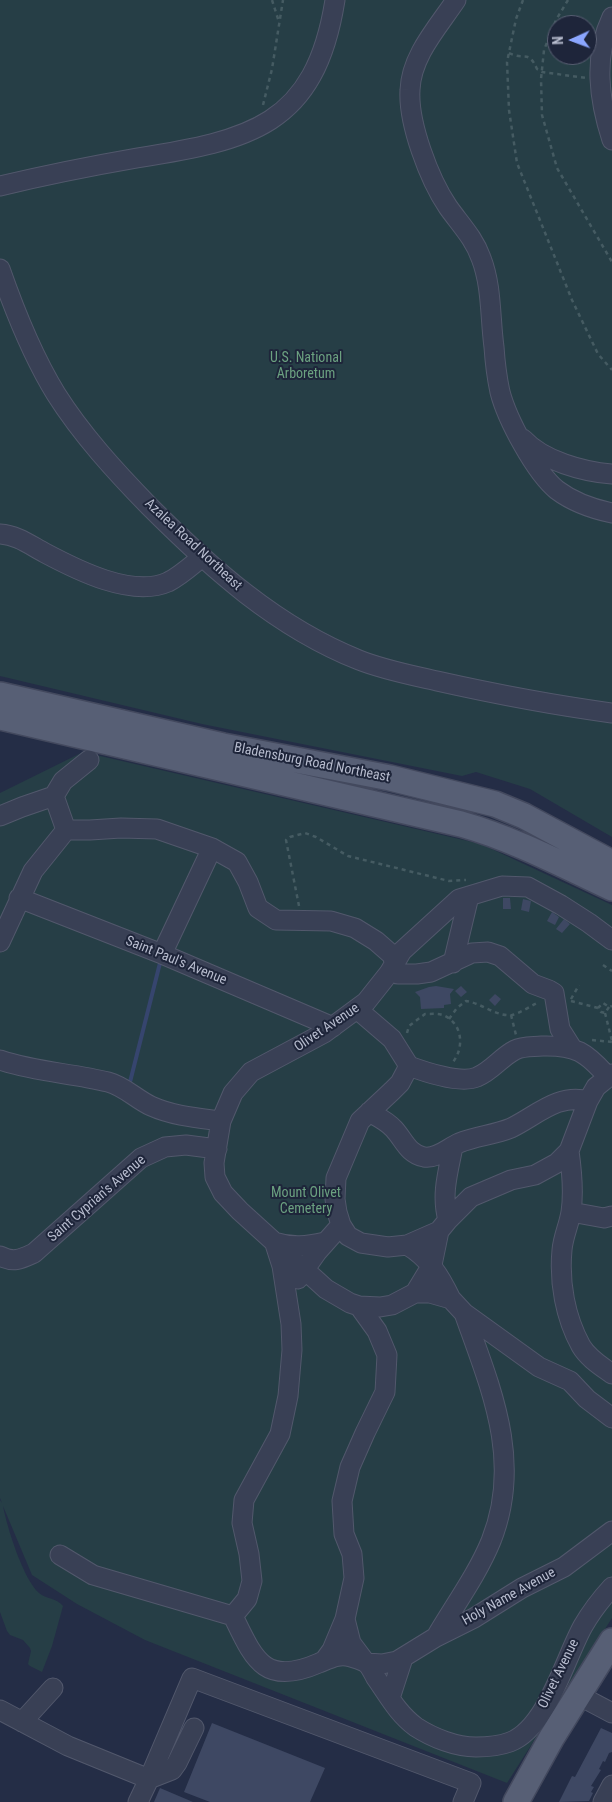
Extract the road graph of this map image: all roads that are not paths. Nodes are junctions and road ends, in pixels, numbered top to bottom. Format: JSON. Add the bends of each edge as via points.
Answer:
{"nodes":[{"id":1,"x":335,"y":0,"type":"edge"},
{"id":2,"x":456,"y":0,"type":"edge"},
{"id":3,"x":612,"y":18,"type":"edge"},
{"id":4,"x":612,"y":140,"type":"edge"},
{"id":5,"x":0,"y":186,"type":"edge"},
{"id":6,"x":0,"y":269,"type":"edge"},
{"id":7,"x":516,"y":430,"type":"junction"},
{"id":8,"x":612,"y":474,"type":"edge"},
{"id":9,"x":612,"y":513,"type":"edge"},
{"id":10,"x":0,"y":534,"type":"edge"},
{"id":11,"x":202,"y":557,"type":"junction"},
{"id":12,"x":10,"y":709,"type":"edge"},
{"id":13,"x":612,"y":712,"type":"edge"},
{"id":14,"x":89,"y":760,"type":"dead end"},
{"id":15,"x":54,"y":796,"type":"junction"},
{"id":16,"x":0,"y":816,"type":"edge"},
{"id":17,"x":66,"y":830,"type":"junction"},
{"id":18,"x":212,"y":848,"type":"junction"},
{"id":19,"x":612,"y":863,"type":"edge"},
{"id":20,"x":612,"y":888,"type":"edge"},
{"id":21,"x":470,"y":896,"type":"junction"},
{"id":22,"x":19,"y":898,"type":"junction"},
{"id":23,"x":612,"y":940,"type":"edge"},
{"id":24,"x":0,"y":942,"type":"edge"},
{"id":25,"x":162,"y":954,"type":"junction"},
{"id":26,"x":453,"y":963,"type":"junction"},
{"id":27,"x":394,"y":964,"type":"junction"},
{"id":28,"x":357,"y":1009,"type":"junction"},
{"id":29,"x":333,"y":1027,"type":"junction"},
{"id":30,"x":572,"y":1048,"type":"junction"},
{"id":31,"x":0,"y":1060,"type":"edge"},
{"id":32,"x":406,"y":1060,"type":"junction"},
{"id":33,"x":610,"y":1076,"type":"edge"},
{"id":34,"x":588,"y":1101,"type":"junction"},
{"id":35,"x":369,"y":1112,"type":"junction"},
{"id":36,"x":222,"y":1121,"type":"junction"},
{"id":37,"x":452,"y":1147,"type":"junction"},
{"id":38,"x":217,"y":1149,"type":"junction"},
{"id":39,"x":568,"y":1151,"type":"junction"},
{"id":40,"x":433,"y":1158,"type":"junction"},
{"id":41,"x":446,"y":1177,"type":"junction"},
{"id":42,"x":573,"y":1185,"type":"junction"},
{"id":43,"x":571,"y":1212,"type":"junction"},
{"id":44,"x":592,"y":1216,"type":"junction"},
{"id":45,"x":612,"y":1216,"type":"edge"},
{"id":46,"x":341,"y":1225,"type":"junction"},
{"id":47,"x":444,"y":1226,"type":"junction"},
{"id":48,"x":274,"y":1242,"type":"junction"},
{"id":49,"x":325,"y":1242,"type":"junction"},
{"id":50,"x":407,"y":1245,"type":"junction"},
{"id":51,"x":4,"y":1258,"type":"edge"},
{"id":52,"x":432,"y":1265,"type":"junction"},
{"id":53,"x":304,"y":1270,"type":"junction"},
{"id":54,"x":415,"y":1293,"type":"junction"},
{"id":55,"x":288,"y":1295,"type":"junction"},
{"id":56,"x":450,"y":1299,"type":"junction"},
{"id":57,"x":392,"y":1305,"type":"junction"},
{"id":58,"x":359,"y":1306,"type":"junction"},
{"id":59,"x":464,"y":1313,"type":"junction"},
{"id":60,"x":377,"y":1331,"type":"junction"},
{"id":61,"x":612,"y":1374,"type":"edge"},
{"id":62,"x":609,"y":1413,"type":"edge"},
{"id":63,"x":612,"y":1531,"type":"edge"},
{"id":64,"x":60,"y":1555,"type":"dead end"},
{"id":65,"x":612,"y":1587,"type":"edge"},
{"id":66,"x":233,"y":1616,"type":"junction"},
{"id":67,"x":344,"y":1619,"type":"junction"},
{"id":68,"x":436,"y":1637,"type":"junction"},
{"id":69,"x":612,"y":1641,"type":"edge"},
{"id":70,"x":403,"y":1658,"type":"junction"},
{"id":71,"x":324,"y":1661,"type":"junction"},
{"id":72,"x":366,"y":1663,"type":"junction"},
{"id":73,"x":53,"y":1688,"type":"dead end"},
{"id":74,"x":578,"y":1695,"type":"junction"},
{"id":75,"x":390,"y":1698,"type":"junction"},
{"id":76,"x":0,"y":1710,"type":"edge"},
{"id":77,"x":612,"y":1713,"type":"edge"},
{"id":78,"x":22,"y":1722,"type":"junction"},
{"id":79,"x":194,"y":1728,"type":"dead end"},
{"id":80,"x":149,"y":1779,"type":"junction"},
{"id":81,"x":612,"y":1785,"type":"edge"},
{"id":82,"x":138,"y":1802,"type":"edge"},
{"id":83,"x":463,"y":1802,"type":"edge"},
{"id":84,"x":516,"y":1802,"type":"edge"},
{"id":85,"x":603,"y":1802,"type":"edge"}],
"edges":[{"from":1,"to":5,"type":"street","via":[[320,57],[304,89],[281,112],[260,126],[245,134],[194,149],[101,164]]},
{"from":2,"to":7,"type":"street","via":[[416,61],[410,79],[410,108],[434,182],[473,240],[483,264],[500,392]]},
{"from":3,"to":4,"type":"street","via":[[600,58],[602,101]]},
{"from":6,"to":11,"type":"street","name":"Azalea Road Northeast","via":[[38,361],[74,421],[136,493]]},
{"from":7,"to":8,"type":"street","via":[[530,446],[550,457],[578,469]]},
{"from":7,"to":9,"type":"street","via":[[551,485],[578,502]]},
{"from":10,"to":11,"type":"street","via":[[12,535],[55,558],[126,586],[148,587],[168,582]]},
{"from":11,"to":13,"type":"street","name":"Azalea Road Northeast","via":[[282,620],[363,661],[505,696]]},
{"from":12,"to":19,"type":"main road","name":"Bladensburg Road Northeast","via":[[390,778],[495,804]]},
{"from":12,"to":20,"type":"main road","name":"Bladensburg Road Northeast","via":[[486,831]]},
{"from":14,"to":15,"type":"street","via":[[63,781]]},
{"from":15,"to":16,"type":"street"},
{"from":15,"to":17,"type":"street"},
{"from":17,"to":18,"type":"street","via":[[157,829]]},
{"from":17,"to":22,"type":"street","via":[[33,871]]},
{"from":18,"to":25,"type":"street"},
{"from":18,"to":27,"type":"street","via":[[238,862],[258,908],[276,920],[331,921],[355,928],[392,955]]},
{"from":21,"to":23,"type":"street","name":"Olivet Avenue","via":[[502,886],[528,887],[561,904]]},
{"from":21,"to":26,"type":"street"},
{"from":21,"to":27,"type":"street","name":"Olivet Avenue","via":[[459,899],[437,918],[402,951]]},
{"from":22,"to":24,"type":"street"},
{"from":22,"to":25,"type":"street","name":"Saint Paul's Avenue"},
{"from":25,"to":29,"type":"street","name":"Saint Paul's Avenue"},
{"from":26,"to":27,"type":"street","via":[[417,974],[398,974]]},
{"from":26,"to":30,"type":"street","via":[[472,953],[488,952],[500,956],[533,984],[549,990],[562,1000],[560,1029]]},
{"from":27,"to":28,"type":"street","name":"Olivet Avenue","via":[[366,1002]]},
{"from":28,"to":29,"type":"street","name":"Olivet Avenue"},
{"from":28,"to":32,"type":"street","via":[[392,1038]]},
{"from":29,"to":36,"type":"street","name":"Olivet Avenue","via":[[251,1072],[233,1093]]},
{"from":30,"to":32,"type":"street","via":[[519,1049],[476,1078],[461,1079],[423,1071]]},
{"from":30,"to":33,"type":"street","via":[[590,1057]]},
{"from":31,"to":36,"type":"street","via":[[110,1083],[169,1112]]},
{"from":32,"to":35,"type":"street","via":[[400,1083]]},
{"from":33,"to":34,"type":"street","via":[[596,1086]]},
{"from":34,"to":37,"type":"street","via":[[559,1101],[511,1128]]},
{"from":34,"to":39,"type":"street"},
{"from":35,"to":40,"type":"street","via":[[394,1130],[414,1154]]},
{"from":35,"to":46,"type":"street","via":[[360,1121],[336,1178],[335,1199]]},
{"from":36,"to":38,"type":"street","name":"Olivet Avenue"},
{"from":37,"to":40,"type":"street"},
{"from":37,"to":41,"type":"street"},
{"from":38,"to":48,"type":"street","name":"Olivet Avenue","via":[[215,1176],[223,1193]]},
{"from":38,"to":51,"type":"street","name":"Saint Cyprian's Avenue","via":[[186,1145],[165,1147],[141,1158],[34,1253],[22,1258]]},
{"from":39,"to":42,"type":"street"},
{"from":39,"to":47,"type":"street","via":[[557,1163],[535,1175],[511,1180],[471,1197]]},
{"from":40,"to":41,"type":"street"},
{"from":41,"to":47,"type":"street"},
{"from":42,"to":43,"type":"street"},
{"from":42,"to":44,"type":"street"},
{"from":43,"to":44,"type":"street"},
{"from":43,"to":61,"type":"street","via":[[562,1248],[560,1283],[569,1318],[582,1347],[596,1363]]},
{"from":44,"to":45,"type":"street"},
{"from":46,"to":49,"type":"street"},
{"from":46,"to":50,"type":"street","via":[[348,1236],[361,1243],[388,1247]]},
{"from":47,"to":50,"type":"street"},
{"from":47,"to":52,"type":"street"},
{"from":48,"to":49,"type":"street","via":[[302,1247]]},
{"from":48,"to":53,"type":"street","name":"Olivet Avenue"},
{"from":48,"to":55,"type":"street"},
{"from":49,"to":53,"type":"street"},
{"from":50,"to":52,"type":"street"},
{"from":52,"to":54,"type":"street"},
{"from":52,"to":56,"type":"street"},
{"from":53,"to":55,"type":"street"},
{"from":53,"to":58,"type":"street","name":"Olivet Avenue","via":[[326,1290]]},
{"from":54,"to":56,"type":"street","via":[[430,1293]]},
{"from":54,"to":57,"type":"street"},
{"from":55,"to":66,"type":"street","via":[[292,1350],[288,1396],[280,1434],[244,1500],[242,1523],[252,1581],[248,1599]]},
{"from":56,"to":59,"type":"street"},
{"from":57,"to":58,"type":"street"},
{"from":57,"to":60,"type":"street"},
{"from":58,"to":60,"type":"street"},
{"from":59,"to":62,"type":"street","via":[[539,1367],[570,1381]]},
{"from":59,"to":68,"type":"street","via":[[497,1413],[505,1457],[504,1491],[490,1543]]},
{"from":60,"to":67,"type":"street","via":[[387,1355],[385,1392],[350,1466],[342,1501],[344,1534],[352,1554],[354,1578]]},
{"from":63,"to":68,"type":"street","name":"Holy Name Avenue","via":[[564,1567]]},
{"from":64,"to":66,"type":"street","via":[[93,1575]]},
{"from":65,"to":75,"type":"street","name":"Olivet Avenue","via":[[583,1625],[546,1704],[528,1730],[511,1742],[465,1747],[444,1740],[423,1732],[408,1721]]},
{"from":66,"to":71,"type":"street","via":[[252,1654],[275,1671],[303,1670]]},
{"from":67,"to":71,"type":"street"},
{"from":67,"to":72,"type":"street","name":"Olivet Avenue","via":[[351,1643]]},
{"from":68,"to":70,"type":"street","name":"Holy Name Avenue"},
{"from":69,"to":74,"type":"main road"},
{"from":70,"to":72,"type":"street","name":"Holy Name Avenue","via":[[382,1664]]},
{"from":70,"to":75,"type":"street"},
{"from":71,"to":72,"type":"street","via":[[338,1655]]},
{"from":72,"to":75,"type":"street","name":"Olivet Avenue"},
{"from":73,"to":78,"type":"street"},
{"from":74,"to":77,"type":"street"},
{"from":74,"to":84,"type":"main road"},
{"from":76,"to":78,"type":"street"},
{"from":78,"to":80,"type":"street","via":[[68,1746]]},
{"from":79,"to":80,"type":"street","via":[[172,1770]]},
{"from":80,"to":82,"type":"street"},
{"from":80,"to":83,"type":"street","via":[[192,1678],[471,1783]]},
{"from":81,"to":85,"type":"street"}]}
